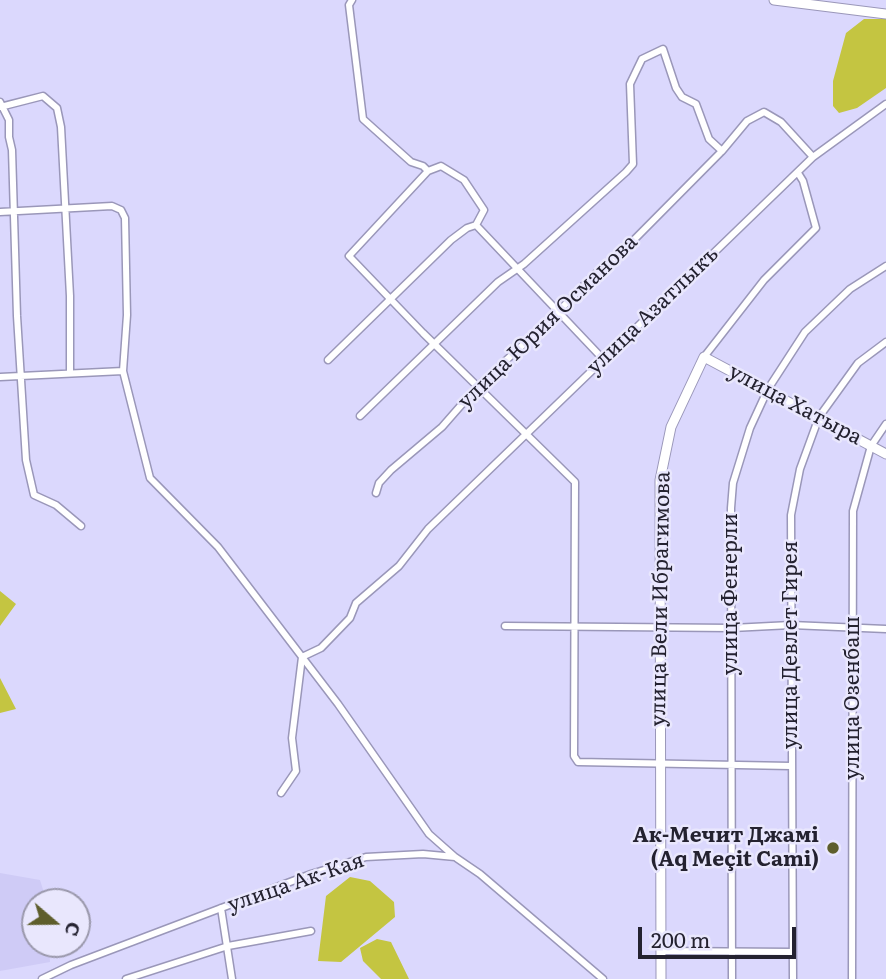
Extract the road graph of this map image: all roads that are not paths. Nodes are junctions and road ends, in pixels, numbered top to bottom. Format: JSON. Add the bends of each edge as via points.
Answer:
{"nodes":[{"id":1,"x":352,"y":0,"type":"edge"},
{"id":2,"x":774,"y":0,"type":"edge"},
{"id":3,"x":886,"y":14,"type":"edge"},
{"id":4,"x":886,"y":104,"type":"edge"},
{"id":5,"x":1,"y":105,"type":"edge"},
{"id":6,"x":722,"y":151,"type":"junction"},
{"id":7,"x":813,"y":157,"type":"junction"},
{"id":8,"x":428,"y":172,"type":"junction"},
{"id":9,"x":797,"y":173,"type":"junction"},
{"id":10,"x":63,"y":209,"type":"junction"},
{"id":11,"x":13,"y":211,"type":"junction"},
{"id":12,"x":0,"y":212,"type":"edge"},
{"id":13,"x":476,"y":225,"type":"junction"},
{"id":14,"x":886,"y":266,"type":"edge"},
{"id":15,"x":517,"y":268,"type":"junction"},
{"id":16,"x":393,"y":300,"type":"junction"},
{"id":17,"x":558,"y":312,"type":"junction"},
{"id":18,"x":886,"y":342,"type":"edge"},
{"id":19,"x":434,"y":344,"type":"junction"},
{"id":20,"x":704,"y":357,"type":"junction"},
{"id":21,"x":603,"y":359,"type":"junction"},
{"id":22,"x":328,"y":360,"type":"dead end"},
{"id":23,"x":123,"y":370,"type":"junction"},
{"id":24,"x":70,"y":372,"type":"junction"},
{"id":25,"x":23,"y":376,"type":"junction"},
{"id":26,"x":0,"y":377,"type":"edge"},
{"id":27,"x":477,"y":387,"type":"junction"},
{"id":28,"x":768,"y":389,"type":"junction"},
{"id":29,"x":360,"y":416,"type":"dead end"},
{"id":30,"x":818,"y":417,"type":"junction"},
{"id":31,"x":886,"y":424,"type":"edge"},
{"id":32,"x":526,"y":435,"type":"junction"},
{"id":33,"x":871,"y":446,"type":"junction"},
{"id":34,"x":886,"y":454,"type":"edge"},
{"id":35,"x":376,"y":493,"type":"dead end"},
{"id":36,"x":81,"y":526,"type":"dead end"},
{"id":37,"x":576,"y":624,"type":"junction"},
{"id":38,"x":791,"y":625,"type":"junction"},
{"id":39,"x":505,"y":626,"type":"dead end"},
{"id":40,"x":658,"y":626,"type":"junction"},
{"id":41,"x":852,"y":627,"type":"junction"},
{"id":42,"x":732,"y":628,"type":"junction"},
{"id":43,"x":886,"y":629,"type":"edge"},
{"id":44,"x":302,"y":657,"type":"junction"},
{"id":45,"x":659,"y":765,"type":"junction"},
{"id":46,"x":730,"y":765,"type":"junction"},
{"id":47,"x":791,"y":766,"type":"junction"},
{"id":48,"x":281,"y":793,"type":"dead end"},
{"id":49,"x":455,"y":857,"type":"junction"},
{"id":50,"x":221,"y":908,"type":"junction"},
{"id":51,"x":311,"y":931,"type":"dead end"},
{"id":52,"x":228,"y":946,"type":"junction"},
{"id":53,"x":662,"y":951,"type":"junction"},
{"id":54,"x":793,"y":951,"type":"junction"},
{"id":55,"x":733,"y":953,"type":"junction"},
{"id":56,"x":42,"y":979,"type":"edge"},
{"id":57,"x":126,"y":979,"type":"edge"},
{"id":58,"x":232,"y":979,"type":"edge"},
{"id":59,"x":603,"y":979,"type":"edge"},
{"id":60,"x":661,"y":979,"type":"edge"},
{"id":61,"x":732,"y":979,"type":"edge"},
{"id":62,"x":793,"y":979,"type":"edge"},
{"id":63,"x":852,"y":979,"type":"edge"}],
"edges":[{"from":1,"to":8,"type":"street","via":[[363,119],[377,135]]},
{"from":2,"to":3,"type":"street"},
{"from":4,"to":7,"type":"street","name":"улица Азатлыкъ"},
{"from":5,"to":10,"type":"street","via":[[43,96],[57,108]]},
{"from":5,"to":11,"type":"street","via":[[12,150]]},
{"from":6,"to":7,"type":"street","name":"улица Юрия Османова","via":[[747,121],[764,112],[782,122]]},
{"from":6,"to":15,"type":"street","via":[[709,139],[696,104],[676,88],[663,49],[642,60],[630,84],[633,164]]},
{"from":6,"to":17,"type":"street","name":"улица Юрия Османова"},
{"from":7,"to":9,"type":"street","name":"улица Азатлыкъ"},
{"from":8,"to":13,"type":"street","via":[[442,166],[464,180],[484,210]]},
{"from":8,"to":16,"type":"street","via":[[349,256]]},
{"from":9,"to":20,"type":"street","name":"улица Вели Ибрагимова","via":[[816,228],[764,280]]},
{"from":9,"to":21,"type":"street","name":"улица Азатлыкъ"},
{"from":10,"to":11,"type":"street"},
{"from":10,"to":23,"type":"street","via":[[112,206],[121,209],[125,218]]},
{"from":10,"to":24,"type":"street"},
{"from":11,"to":12,"type":"street"},
{"from":11,"to":25,"type":"street"},
{"from":13,"to":15,"type":"street"},
{"from":13,"to":16,"type":"street","via":[[451,240]]},
{"from":14,"to":28,"type":"street","name":"улица Фенерли","via":[[850,289],[805,332]]},
{"from":15,"to":17,"type":"street"},
{"from":15,"to":19,"type":"street"},
{"from":16,"to":19,"type":"street"},
{"from":16,"to":22,"type":"street"},
{"from":17,"to":21,"type":"street"},
{"from":17,"to":27,"type":"street","name":"улица Юрия Османова"},
{"from":18,"to":30,"type":"street","name":"улица Девлет Гирея","via":[[858,363]]},
{"from":19,"to":27,"type":"street"},
{"from":19,"to":29,"type":"street"},
{"from":20,"to":28,"type":"street","name":"улица Хатыра"},
{"from":20,"to":40,"type":"street","name":"улица Вели Ибрагимова","via":[[671,428],[660,480]]},
{"from":21,"to":32,"type":"street","name":"улица Азатлыкъ"},
{"from":23,"to":24,"type":"street"},
{"from":23,"to":44,"type":"street","via":[[150,478],[218,547]]},
{"from":24,"to":25,"type":"street"},
{"from":25,"to":26,"type":"street"},
{"from":25,"to":36,"type":"street","via":[[26,460],[34,495],[56,505]]},
{"from":27,"to":32,"type":"street"},
{"from":27,"to":35,"type":"street","name":"улица Юрия Османова","via":[[442,427],[391,470]]},
{"from":28,"to":30,"type":"street","name":"улица Хатыра"},
{"from":28,"to":42,"type":"street","name":"улица Фенерли","via":[[733,483]]},
{"from":30,"to":33,"type":"street","name":"улица Хатыра"},
{"from":30,"to":38,"type":"street","name":"улица Девлет Гирея","via":[[800,469],[791,515]]},
{"from":31,"to":33,"type":"street","name":"улица Озенбаш"},
{"from":32,"to":37,"type":"street","via":[[575,482]]},
{"from":32,"to":44,"type":"street","name":"улица Азатлыкъ","via":[[428,529],[399,565],[356,604],[350,618],[329,640]]},
{"from":33,"to":34,"type":"street","name":"улица Хатыра"},
{"from":33,"to":41,"type":"street","name":"улица Озенбаш","via":[[853,512]]},
{"from":37,"to":39,"type":"street"},
{"from":37,"to":40,"type":"street"},
{"from":37,"to":45,"type":"street","via":[[574,756],[578,762]]},
{"from":38,"to":41,"type":"street"},
{"from":38,"to":42,"type":"street"},
{"from":38,"to":47,"type":"street","name":"улица Девлет Гирея"},
{"from":40,"to":42,"type":"street"},
{"from":40,"to":45,"type":"street","name":"улица Вели Ибрагимова"},
{"from":41,"to":43,"type":"street"},
{"from":41,"to":63,"type":"street","name":"улица Озенбаш"},
{"from":42,"to":46,"type":"street","name":"улица Фенерли"},
{"from":44,"to":48,"type":"street","via":[[292,738],[296,771]]},
{"from":44,"to":49,"type":"street","via":[[421,824]]},
{"from":45,"to":46,"type":"street"},
{"from":45,"to":53,"type":"street","name":"улица Вели Ибрагимова"},
{"from":46,"to":47,"type":"street"},
{"from":46,"to":55,"type":"street","name":"улица Фенерли"},
{"from":47,"to":54,"type":"street","name":"улица Девлет Гирея"},
{"from":49,"to":50,"type":"street","name":"улица Ак-Кая","via":[[366,857]]},
{"from":49,"to":59,"type":"street"},
{"from":50,"to":52,"type":"street"},
{"from":50,"to":56,"type":"street","name":"улица Ак-Кая"},
{"from":51,"to":52,"type":"street"},
{"from":52,"to":57,"type":"street"},
{"from":52,"to":58,"type":"street"},
{"from":53,"to":55,"type":"street"},
{"from":53,"to":60,"type":"street","name":"улица Вели Ибрагимова"},
{"from":54,"to":55,"type":"street"},
{"from":54,"to":62,"type":"street","name":"улица Девлет Гирея"},
{"from":55,"to":61,"type":"street","name":"улица Фенерли"}]}
